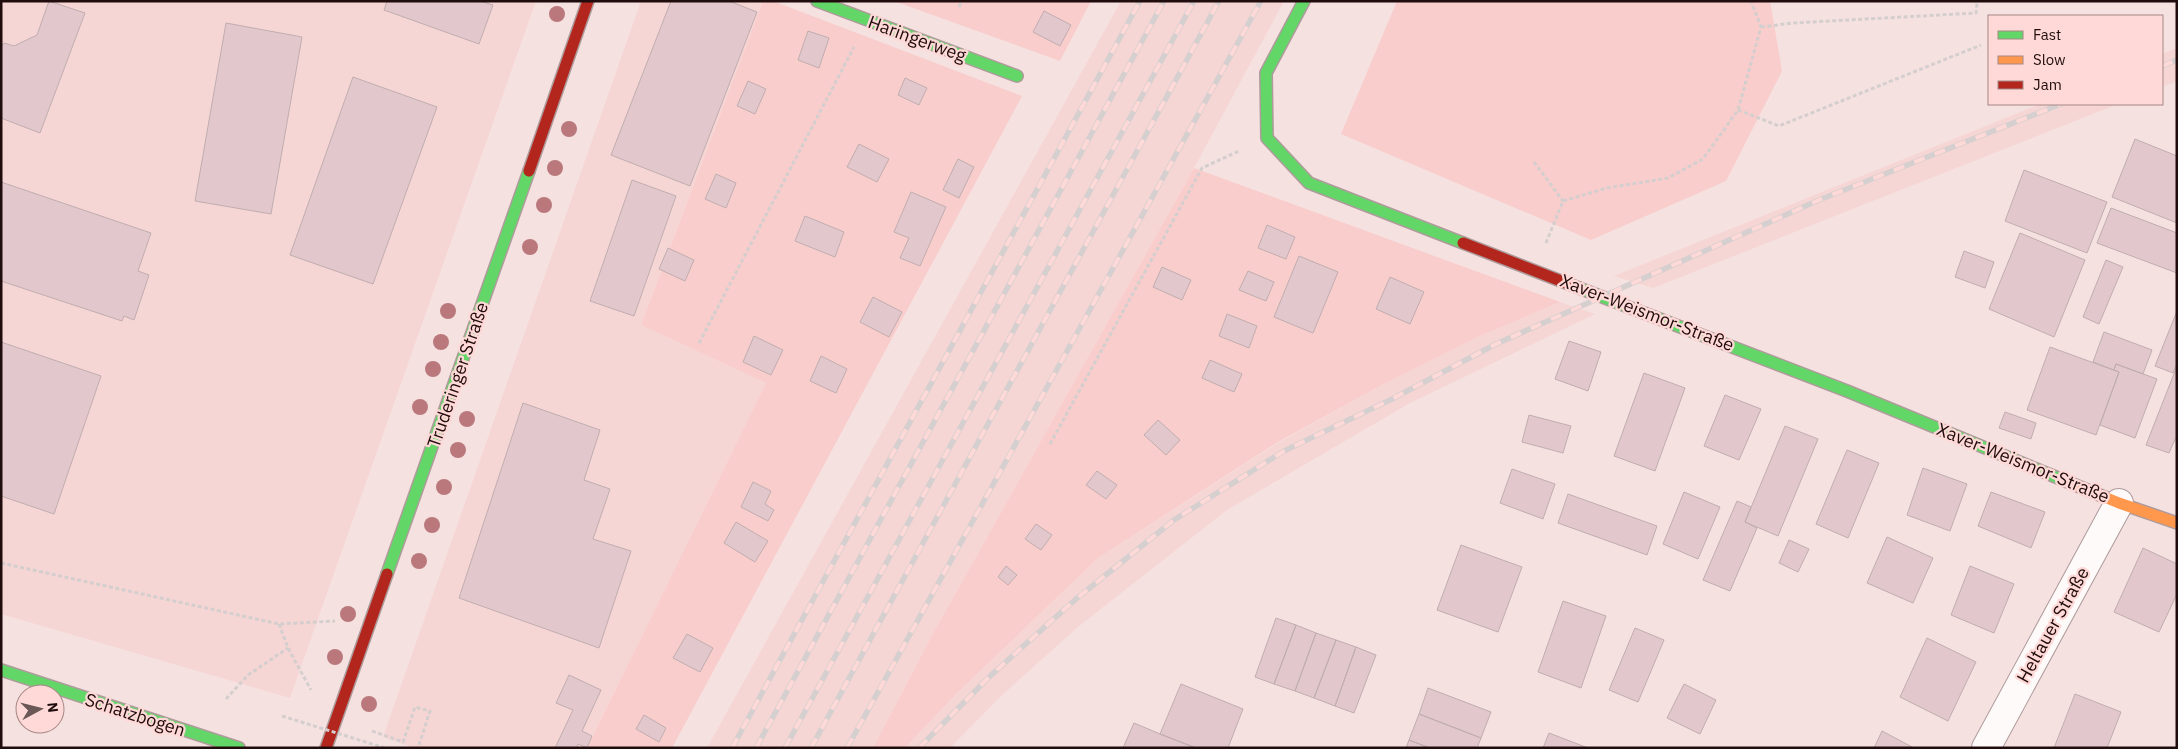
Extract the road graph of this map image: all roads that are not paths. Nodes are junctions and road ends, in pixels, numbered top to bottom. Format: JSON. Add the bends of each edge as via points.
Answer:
{"nodes":[{"id":1,"x":588,"y":1,"type":"edge"},
{"id":2,"x":817,"y":1,"type":"edge"},
{"id":3,"x":1304,"y":1,"type":"edge"},
{"id":4,"x":1017,"y":76,"type":"dead end"},
{"id":5,"x":2119,"y":502,"type":"junction"},
{"id":6,"x":2177,"y":523,"type":"edge"},
{"id":7,"x":1,"y":670,"type":"edge"},
{"id":8,"x":1,"y":677,"type":"edge"},
{"id":9,"x":30,"y":681,"type":"junction"},
{"id":10,"x":239,"y":748,"type":"edge"},
{"id":11,"x":326,"y":748,"type":"edge"},
{"id":12,"x":1986,"y":748,"type":"edge"}],
"edges":[{"from":1,"to":11,"type":"street","name":"Truderinger Straße"},
{"from":2,"to":4,"type":"street","name":"Haringerweg"},
{"from":3,"to":5,"type":"street","name":"Xaver-Weismor-Straße","via":[[1266,73],[1267,138],[1309,183],[1847,391]]},
{"from":5,"to":6,"type":"street","name":"Xaver-Weismor-Straße"},
{"from":5,"to":12,"type":"street","name":"Heltauer Straße"},
{"from":7,"to":9,"type":"street","name":"Schatzbogen"},
{"from":8,"to":9,"type":"street","name":"Schatzbogen"},
{"from":9,"to":10,"type":"street","name":"Schatzbogen"}]}
